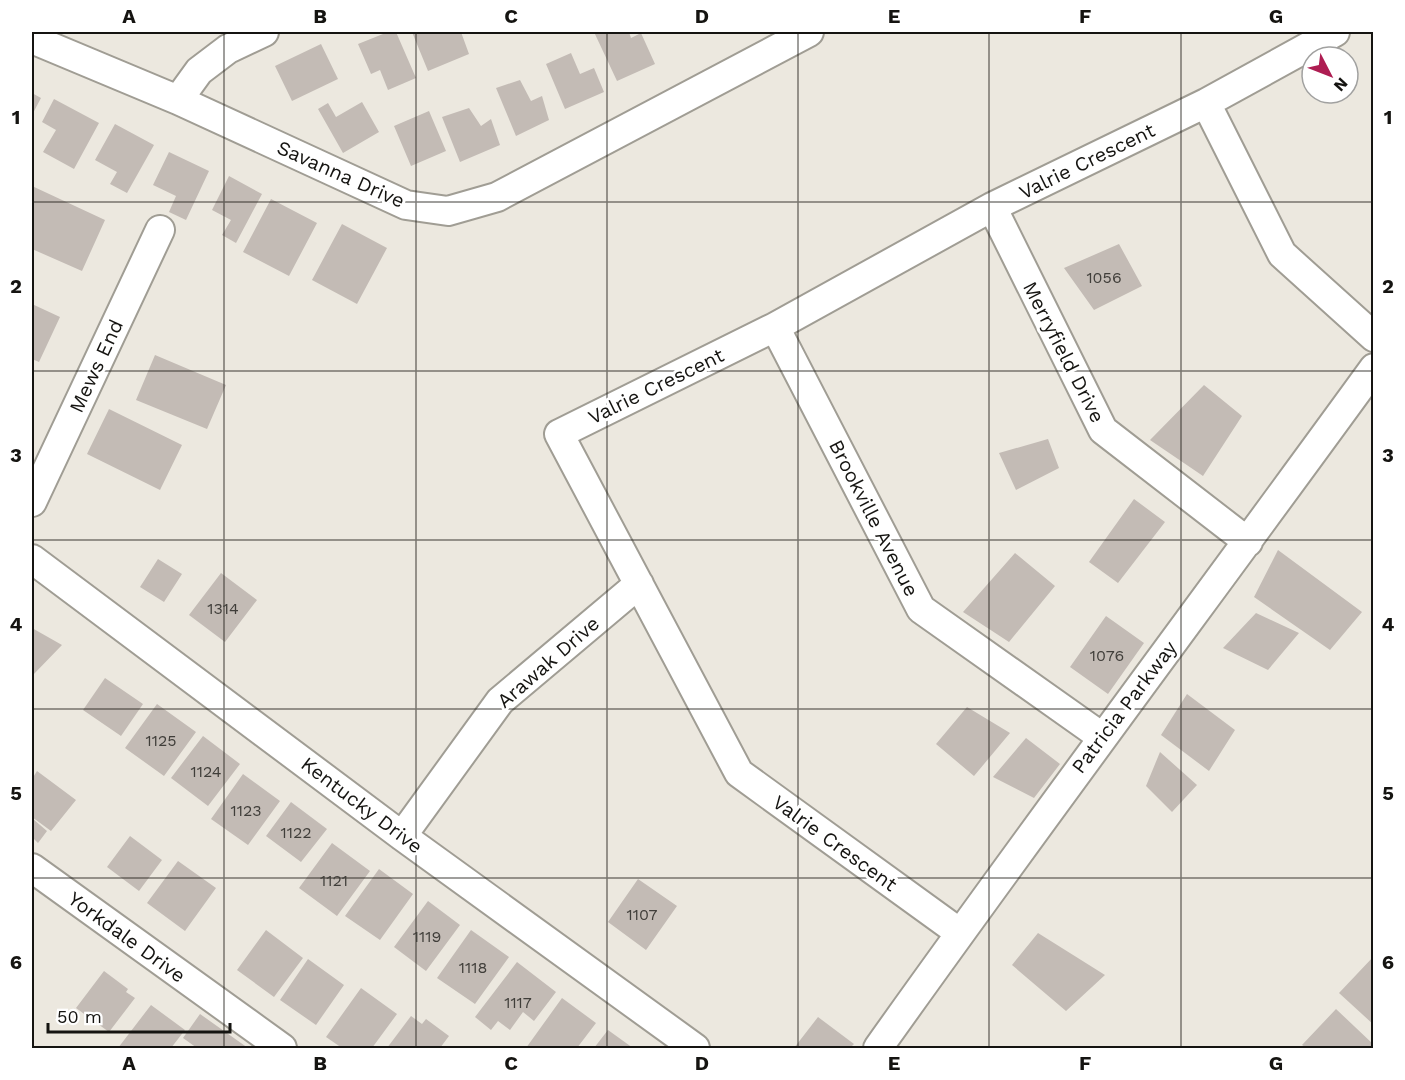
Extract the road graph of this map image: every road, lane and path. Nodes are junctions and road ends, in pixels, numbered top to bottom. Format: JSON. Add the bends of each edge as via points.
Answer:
{"nodes":[{"id":1,"x":264,"y":32,"type":"edge"},
{"id":2,"x":809,"y":32,"type":"edge"},
{"id":3,"x":1335,"y":32,"type":"edge"},
{"id":4,"x":32,"y":39,"type":"edge"},
{"id":5,"x":178,"y":100,"type":"junction"},
{"id":6,"x":1206,"y":103,"type":"junction"},
{"id":7,"x":992,"y":207,"type":"junction"},
{"id":8,"x":160,"y":230,"type":"dead end"},
{"id":9,"x":775,"y":327,"type":"junction"},
{"id":10,"x":1374,"y":337,"type":"edge"},
{"id":11,"x":1374,"y":368,"type":"edge"},
{"id":12,"x":32,"y":502,"type":"edge"},
{"id":13,"x":1248,"y":542,"type":"junction"},
{"id":14,"x":32,"y":559,"type":"edge"},
{"id":15,"x":639,"y":584,"type":"junction"},
{"id":16,"x":1102,"y":737,"type":"junction"},
{"id":17,"x":402,"y":836,"type":"junction"},
{"id":18,"x":32,"y":868,"type":"edge"},
{"id":19,"x":960,"y":933,"type":"junction"},
{"id":20,"x":282,"y":1048,"type":"edge"},
{"id":21,"x":695,"y":1048,"type":"edge"},
{"id":22,"x":878,"y":1048,"type":"edge"}],
"edges":[{"from":1,"to":5,"type":"street","via":[[228,49],[199,71]]},
{"from":2,"to":5,"type":"street","name":"Savanna Drive","via":[[497,197],[448,211],[406,205]]},
{"from":3,"to":6,"type":"street","name":"Valrie Crescent"},
{"from":4,"to":5,"type":"street","name":"Savanna Drive"},
{"from":6,"to":7,"type":"street","name":"Valrie Crescent"},
{"from":6,"to":10,"type":"street","via":[[1282,254]]},
{"from":7,"to":9,"type":"street","name":"Valrie Crescent"},
{"from":7,"to":13,"type":"street","name":"Merryfield Drive","via":[[1103,430]]},
{"from":8,"to":12,"type":"street","name":"Mews End"},
{"from":9,"to":15,"type":"street","name":"Valrie Crescent","via":[[559,434]]},
{"from":9,"to":16,"type":"street","name":"Brookville Avenue","via":[[921,609]]},
{"from":11,"to":13,"type":"street","name":"Patricia Parkway"},
{"from":13,"to":16,"type":"street","name":"Patricia Parkway"},
{"from":14,"to":17,"type":"street","name":"Kentucky Drive"},
{"from":15,"to":17,"type":"street","name":"Arawak Drive","via":[[500,701]]},
{"from":15,"to":19,"type":"street","name":"Valrie Crescent","via":[[739,773]]},
{"from":16,"to":19,"type":"street","name":"Patricia Parkway"},
{"from":17,"to":21,"type":"street","name":"Kentucky Drive"},
{"from":18,"to":20,"type":"street","name":"Yorkdale Drive"},
{"from":19,"to":22,"type":"street","name":"Patricia Parkway"}]}
